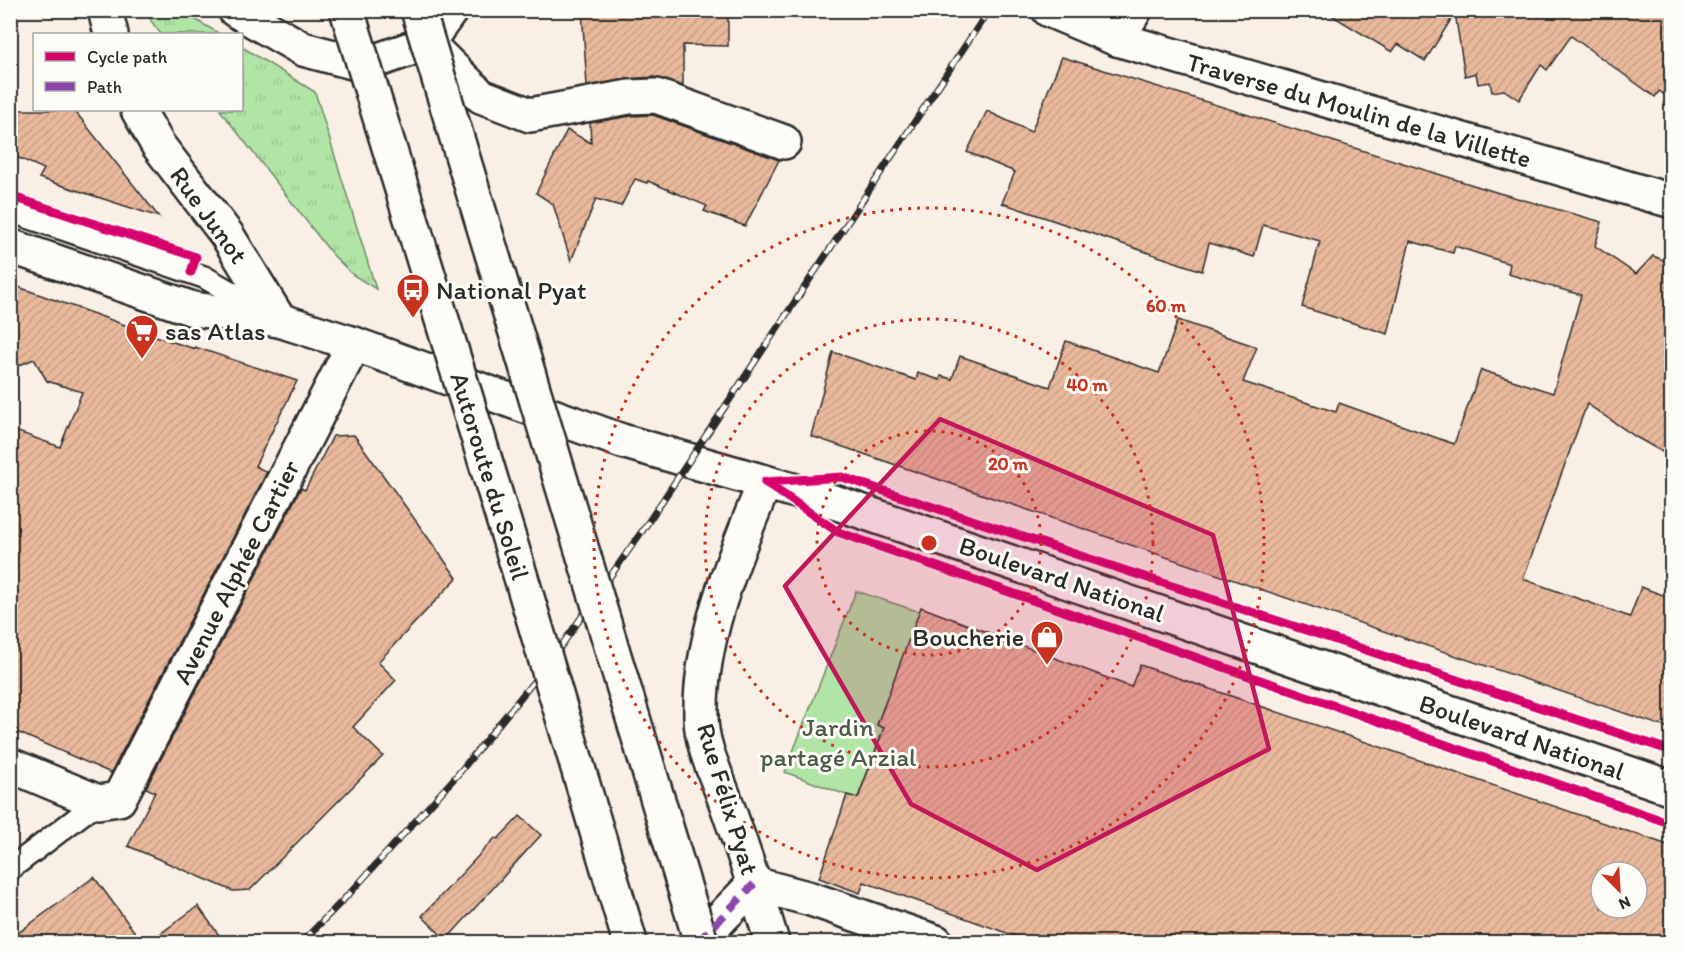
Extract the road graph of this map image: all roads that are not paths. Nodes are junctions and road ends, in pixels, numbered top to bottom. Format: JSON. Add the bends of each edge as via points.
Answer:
{"nodes":[{"id":1,"x":105,"y":10,"type":"edge"},
{"id":2,"x":235,"y":10,"type":"edge"},
{"id":3,"x":347,"y":10,"type":"edge"},
{"id":4,"x":418,"y":10,"type":"edge"},
{"id":5,"x":451,"y":10,"type":"edge"},
{"id":6,"x":1049,"y":10,"type":"edge"},
{"id":7,"x":1135,"y":10,"type":"edge"},
{"id":8,"x":111,"y":33,"type":"edge"},
{"id":9,"x":1117,"y":39,"type":"junction"},
{"id":10,"x":427,"y":43,"type":"junction"},
{"id":11,"x":139,"y":111,"type":"edge"},
{"id":12,"x":784,"y":142,"type":"dead end"},
{"id":13,"x":1671,"y":201,"type":"edge"},
{"id":14,"x":10,"y":212,"type":"edge"},
{"id":15,"x":10,"y":246,"type":"edge"},
{"id":16,"x":279,"y":320,"type":"junction"},
{"id":17,"x":354,"y":344,"type":"junction"},
{"id":18,"x":765,"y":482,"type":"junction"},
{"id":19,"x":10,"y":765,"type":"edge"},
{"id":20,"x":1671,"y":788,"type":"edge"},
{"id":21,"x":109,"y":800,"type":"junction"},
{"id":22,"x":10,"y":869,"type":"edge"},
{"id":23,"x":754,"y":884,"type":"junction"},
{"id":24,"x":630,"y":942,"type":"edge"},
{"id":25,"x":700,"y":942,"type":"edge"},
{"id":26,"x":772,"y":942,"type":"edge"},
{"id":27,"x":936,"y":942,"type":"edge"}],
"edges":[{"from":1,"to":8,"type":"main road"},
{"from":2,"to":10,"type":"main road","via":[[303,50],[364,65]]},
{"from":3,"to":24,"type":"main road","name":"Autoroute du Soleil","bridge":true},
{"from":4,"to":25,"type":"main road","bridge":true},
{"from":5,"to":10,"type":"main road"},
{"from":6,"to":9,"type":"main road","name":"Traverse du Moulin de la Villette"},
{"from":7,"to":9,"type":"main road"},
{"from":9,"to":13,"type":"main road","name":"Traverse du Moulin de la Villette"},
{"from":10,"to":12,"type":"main road","via":[[482,96],[530,115],[629,97],[656,96]]},
{"from":11,"to":16,"type":"main road","name":"Rue Junot","via":[[158,145],[226,235]]},
{"from":14,"to":16,"type":"lane","name":"Boulevard National","via":[[204,277]]},
{"from":15,"to":16,"type":"main road","name":"Boulevard National","via":[[193,309]]},
{"from":16,"to":17,"type":"main road","name":"Boulevard National"},
{"from":17,"to":18,"type":"main road","name":"Boulevard National","via":[[622,441]]},
{"from":17,"to":21,"type":"main road","name":"Avenue Alphée Cartier"},
{"from":18,"to":20,"type":"main road","name":"Boulevard National","via":[[834,502]]},
{"from":18,"to":23,"type":"main road","name":"Rue Félix Pyat","via":[[718,608],[709,643],[701,718],[705,744]]},
{"from":19,"to":21,"type":"main road"},
{"from":21,"to":22,"type":"lane"},
{"from":23,"to":25,"type":"main road"},
{"from":23,"to":26,"type":"main road","name":"Rue Félix Pyat"},
{"from":23,"to":27,"type":"main road","via":[[811,899]]}]}
